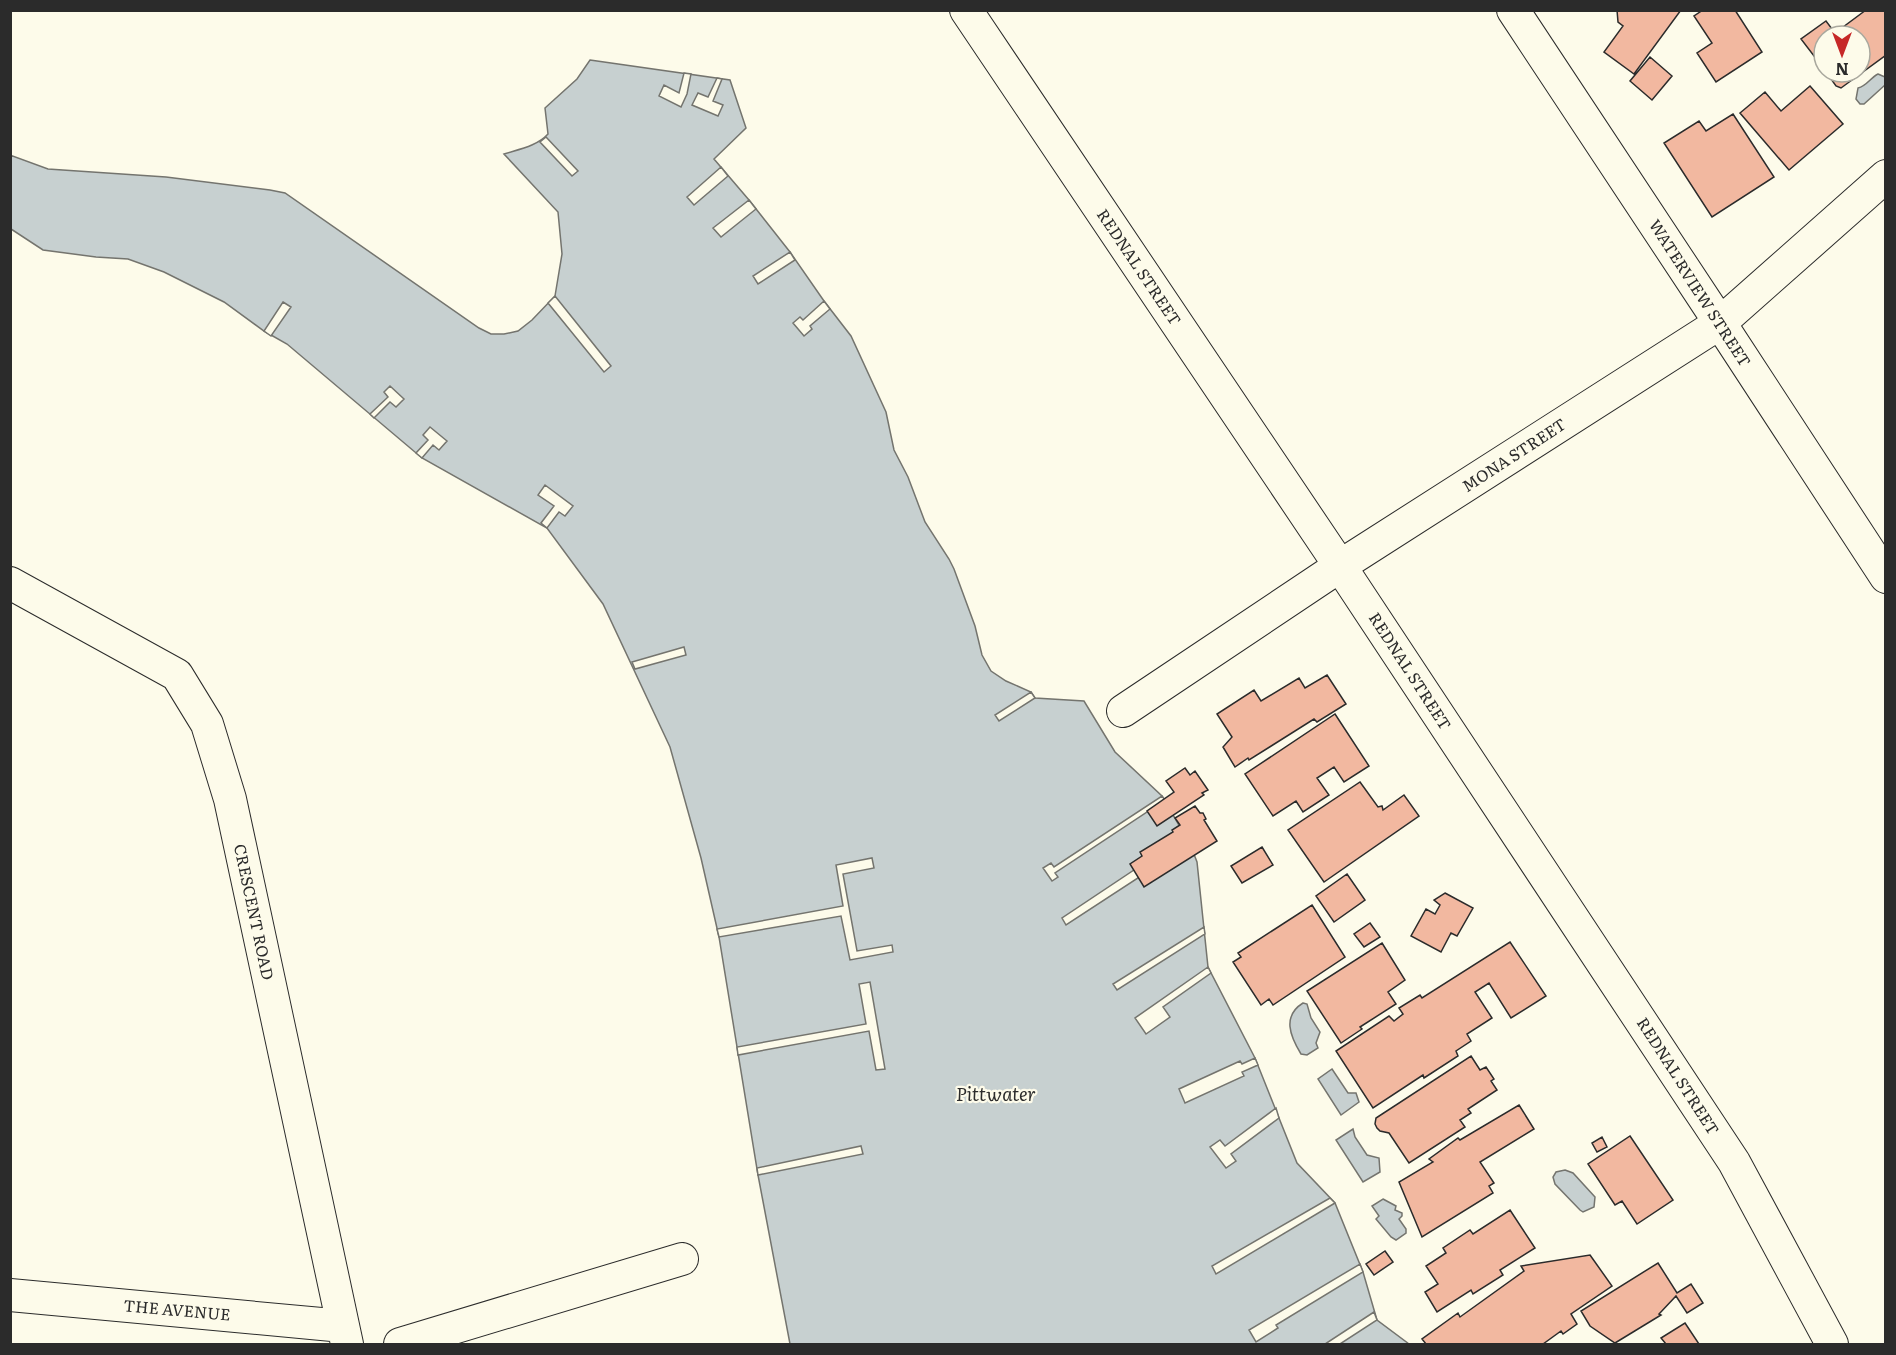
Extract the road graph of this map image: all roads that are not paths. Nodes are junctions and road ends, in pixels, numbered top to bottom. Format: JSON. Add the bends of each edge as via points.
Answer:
{"nodes":[{"id":1,"x":966,"y":10,"type":"edge"},
{"id":2,"x":1513,"y":10,"type":"edge"},
{"id":3,"x":1886,"y":176,"type":"edge"},
{"id":4,"x":1720,"y":323,"type":"junction"},
{"id":5,"x":1340,"y":566,"type":"junction"},
{"id":6,"x":1886,"y":577,"type":"edge"},
{"id":7,"x":10,"y":584,"type":"edge"},
{"id":8,"x":1123,"y":711,"type":"dead end"},
{"id":9,"x":682,"y":1259,"type":"dead end"},
{"id":10,"x":10,"y":1295,"type":"edge"},
{"id":11,"x":345,"y":1335,"type":"edge"},
{"id":12,"x":400,"y":1344,"type":"edge"},
{"id":13,"x":1832,"y":1344,"type":"edge"}],
"edges":[{"from":1,"to":5,"type":"street","name":"REDNAL STREET"},
{"from":2,"to":4,"type":"street","name":"WATERVIEW STREET"},
{"from":3,"to":4,"type":"street","name":"MONA STREET"},
{"from":4,"to":5,"type":"street","name":"MONA STREET"},
{"from":4,"to":6,"type":"street","name":"WATERVIEW STREET"},
{"from":5,"to":8,"type":"street","name":"MONA STREET"},
{"from":5,"to":13,"type":"street","name":"REDNAL STREET","via":[[1734,1162]]},
{"from":7,"to":11,"type":"street","name":"CRESCENT ROAD","via":[[177,675],[207,724],[230,799]]},
{"from":9,"to":12,"type":"street"},
{"from":10,"to":11,"type":"street","name":"THE AVENUE"}]}
